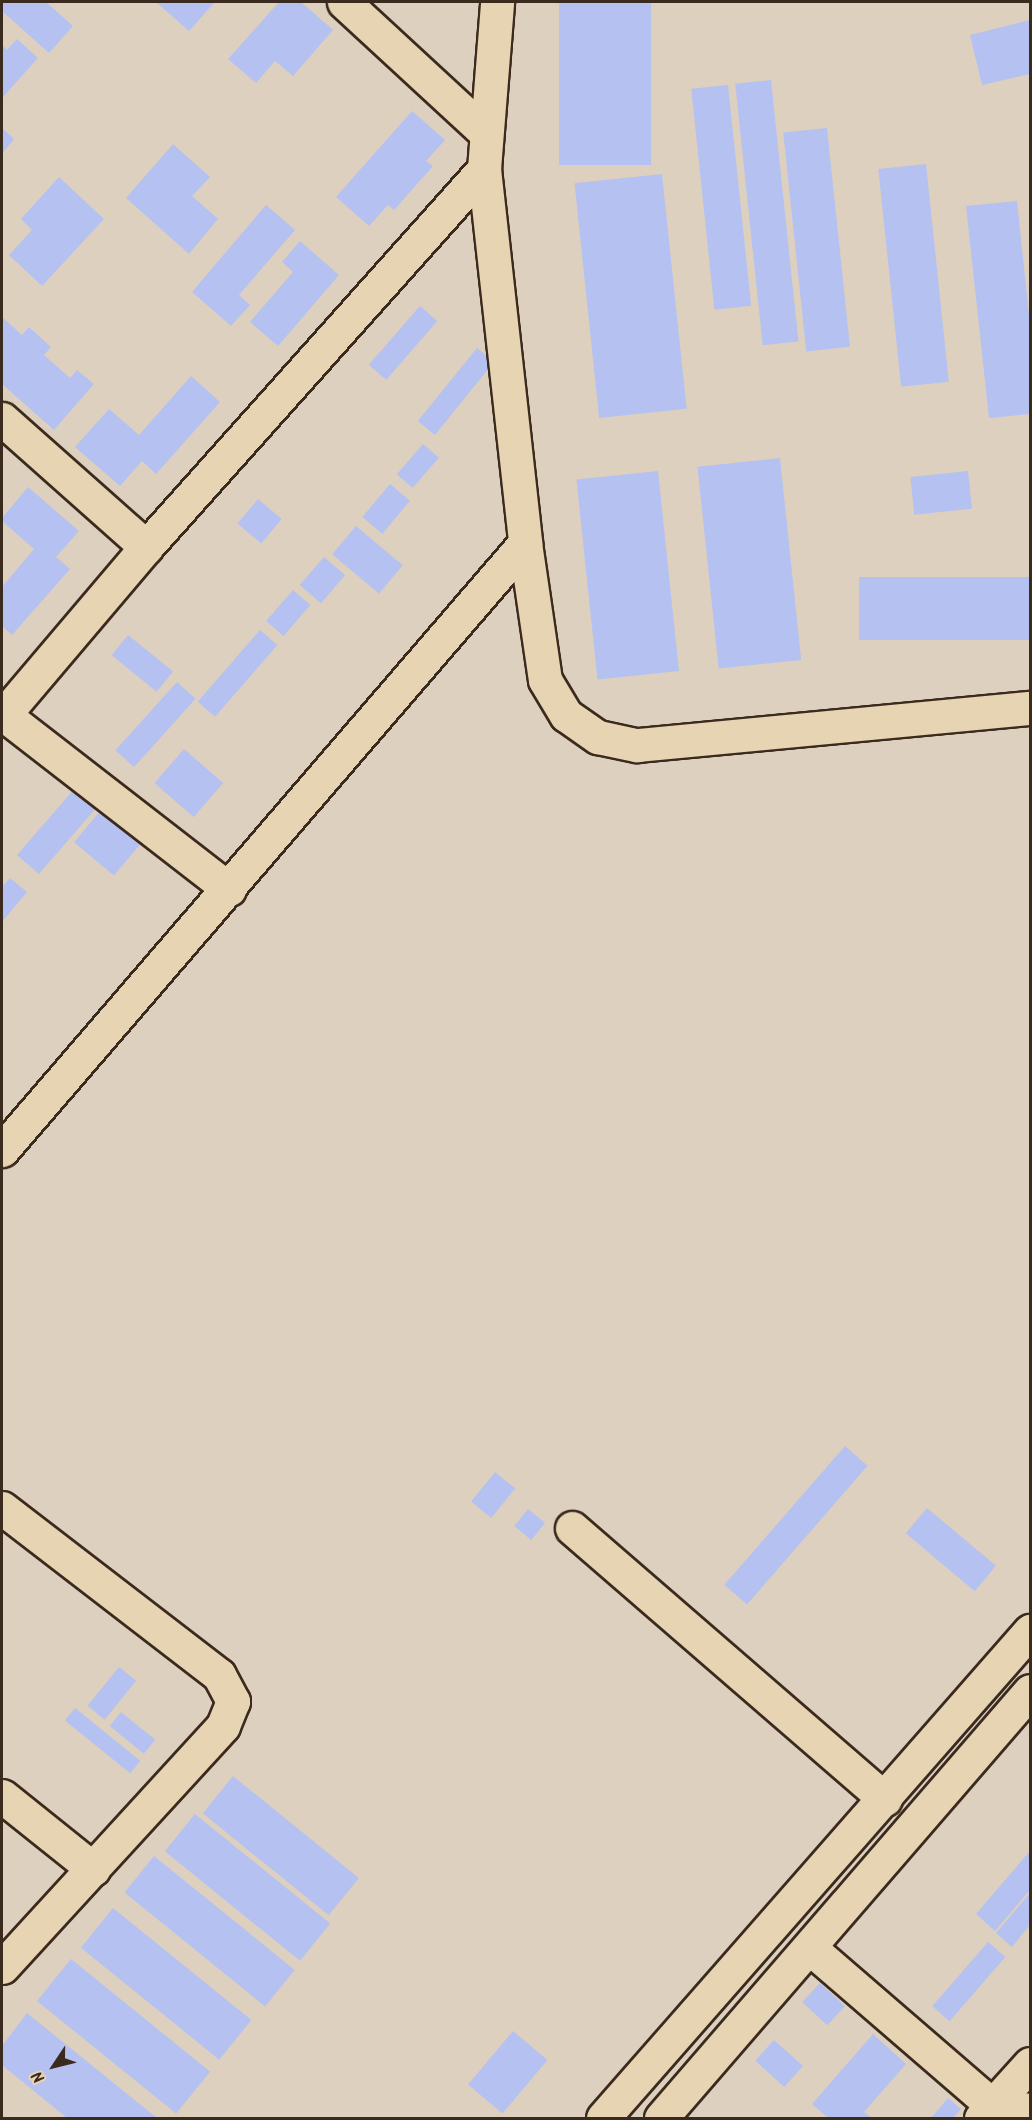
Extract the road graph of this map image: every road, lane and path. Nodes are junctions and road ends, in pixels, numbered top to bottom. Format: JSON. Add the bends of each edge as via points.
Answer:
{"nodes":[{"id":1,"x":344,"y":2,"type":"edge"},
{"id":2,"x":497,"y":2,"type":"edge"},
{"id":3,"x":486,"y":133,"type":"junction"},
{"id":4,"x":484,"y":169,"type":"junction"},
{"id":5,"x":2,"y":419,"type":"edge"},
{"id":6,"x":525,"y":543,"type":"junction"},
{"id":7,"x":146,"y":547,"type":"junction"},
{"id":8,"x":1030,"y":708,"type":"edge"},
{"id":9,"x":2,"y":716,"type":"edge"},
{"id":10,"x":229,"y":889,"type":"junction"},
{"id":11,"x":2,"y":1150,"type":"edge"},
{"id":12,"x":2,"y":1508,"type":"edge"},
{"id":13,"x":572,"y":1528,"type":"dead end"},
{"id":14,"x":1030,"y":1631,"type":"edge"},
{"id":15,"x":1030,"y":1691,"type":"edge"},
{"id":16,"x":2,"y":1796,"type":"edge"},
{"id":17,"x":885,"y":1799,"type":"junction"},
{"id":18,"x":93,"y":1869,"type":"junction"},
{"id":19,"x":810,"y":1948,"type":"junction"},
{"id":20,"x":2,"y":1967,"type":"edge"},
{"id":21,"x":1030,"y":2064,"type":"edge"},
{"id":22,"x":1030,"y":2110,"type":"edge"},
{"id":23,"x":987,"y":2112,"type":"edge"},
{"id":24,"x":603,"y":2118,"type":"edge"},
{"id":25,"x":661,"y":2118,"type":"edge"}],
"edges":[{"from":1,"to":3,"type":"street"},
{"from":2,"to":3,"type":"street"},
{"from":3,"to":4,"type":"street"},
{"from":4,"to":6,"type":"street"},
{"from":4,"to":7,"type":"street"},
{"from":5,"to":7,"type":"street"},
{"from":6,"to":8,"type":"street","via":[[545,680],[566,715],[598,737],[637,745]]},
{"from":6,"to":10,"type":"street"},
{"from":7,"to":9,"type":"street"},
{"from":9,"to":10,"type":"street"},
{"from":10,"to":11,"type":"street"},
{"from":12,"to":18,"type":"street","via":[[219,1675],[233,1701],[223,1726]]},
{"from":13,"to":17,"type":"street"},
{"from":14,"to":17,"type":"street"},
{"from":15,"to":19,"type":"street"},
{"from":16,"to":18,"type":"street"},
{"from":17,"to":24,"type":"street"},
{"from":18,"to":20,"type":"street"},
{"from":19,"to":23,"type":"street"},
{"from":19,"to":25,"type":"street"},
{"from":21,"to":23,"type":"street"},
{"from":22,"to":23,"type":"street"}]}
